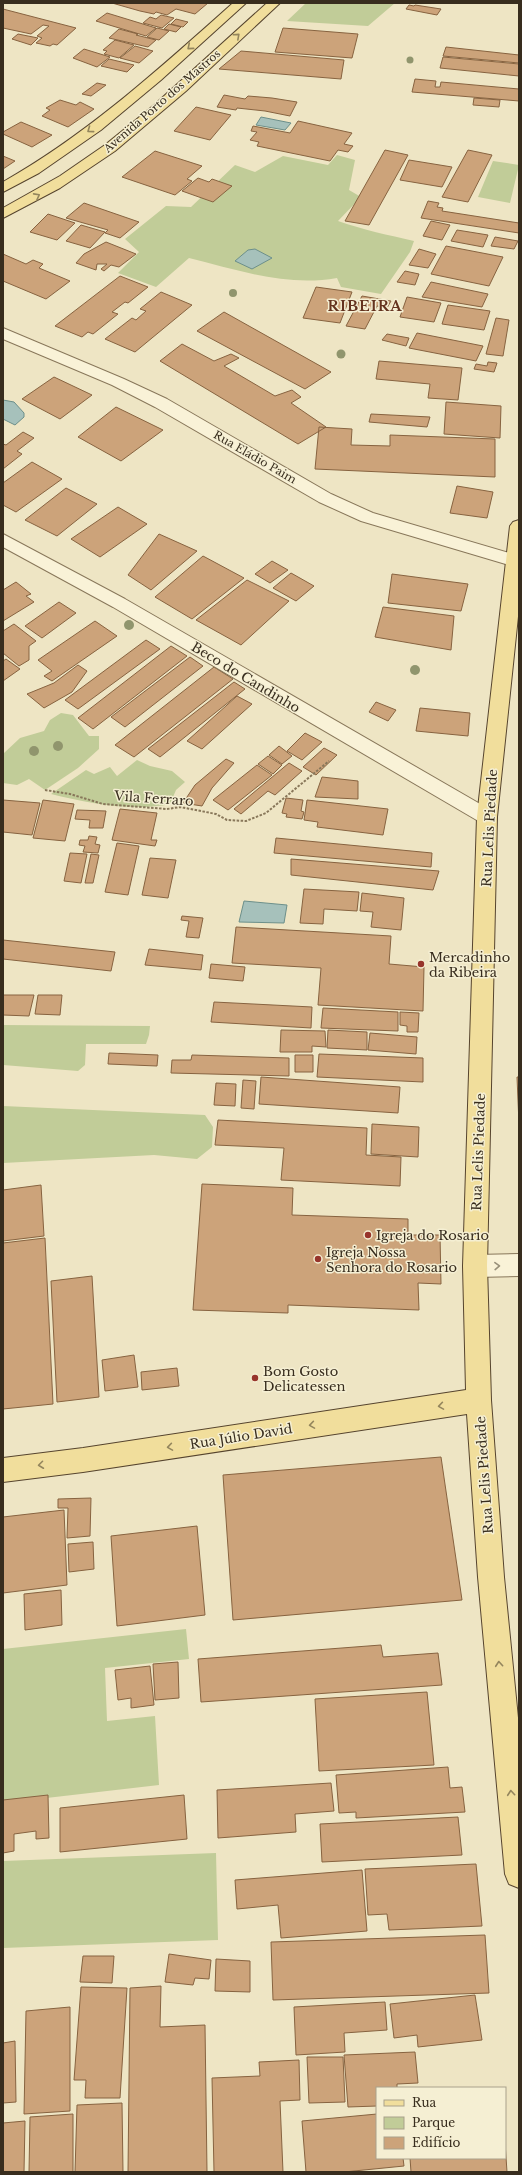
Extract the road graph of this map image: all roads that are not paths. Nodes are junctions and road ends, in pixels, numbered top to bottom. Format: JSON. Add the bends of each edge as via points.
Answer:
{"nodes":[{"id":1,"x":240,"y":3,"type":"edge"},
{"id":2,"x":274,"y":3,"type":"edge"},
{"id":3,"x":3,"y":188,"type":"edge"},
{"id":4,"x":3,"y":214,"type":"edge"},
{"id":5,"x":3,"y":333,"type":"edge"},
{"id":6,"x":519,"y":526,"type":"edge"},
{"id":7,"x":3,"y":540,"type":"edge"},
{"id":8,"x":515,"y":561,"type":"junction"},
{"id":9,"x":487,"y":817,"type":"junction"},
{"id":10,"x":519,"y":1265,"type":"edge"},
{"id":11,"x":475,"y":1266,"type":"junction"},
{"id":12,"x":480,"y":1400,"type":"junction"},
{"id":13,"x":3,"y":1470,"type":"edge"},
{"id":14,"x":519,"y":1874,"type":"edge"}],
"edges":[{"from":1,"to":3,"type":"main road","name":"Avenida Porto dos Mastros","one_way":true,"via":[[102,121],[34,170]]},
{"from":4,"to":2,"type":"main road","name":"Avenida Porto dos Mastros","one_way":true,"via":[[47,191],[133,130]]},
{"from":5,"to":8,"type":"street","name":"Rua Eládio Paim","via":[[161,403],[325,498],[367,517]]},
{"from":6,"to":8,"type":"main road","name":"Rua Lelis Piedade"},
{"from":7,"to":9,"type":"street","name":"Beco do Candinho","via":[[119,602]]},
{"from":8,"to":9,"type":"main road","name":"Rua Lelis Piedade"},
{"from":9,"to":11,"type":"main road","name":"Rua Lelis Piedade"},
{"from":11,"to":10,"type":"street","one_way":true},
{"from":11,"to":12,"type":"main road","name":"Rua Lelis Piedade"},
{"from":12,"to":13,"type":"main road","name":"Rua Júlio David","one_way":true},
{"from":14,"to":12,"type":"main road","name":"Rua Lelis Piedade","one_way":true,"via":[[491,1578]]}]}
